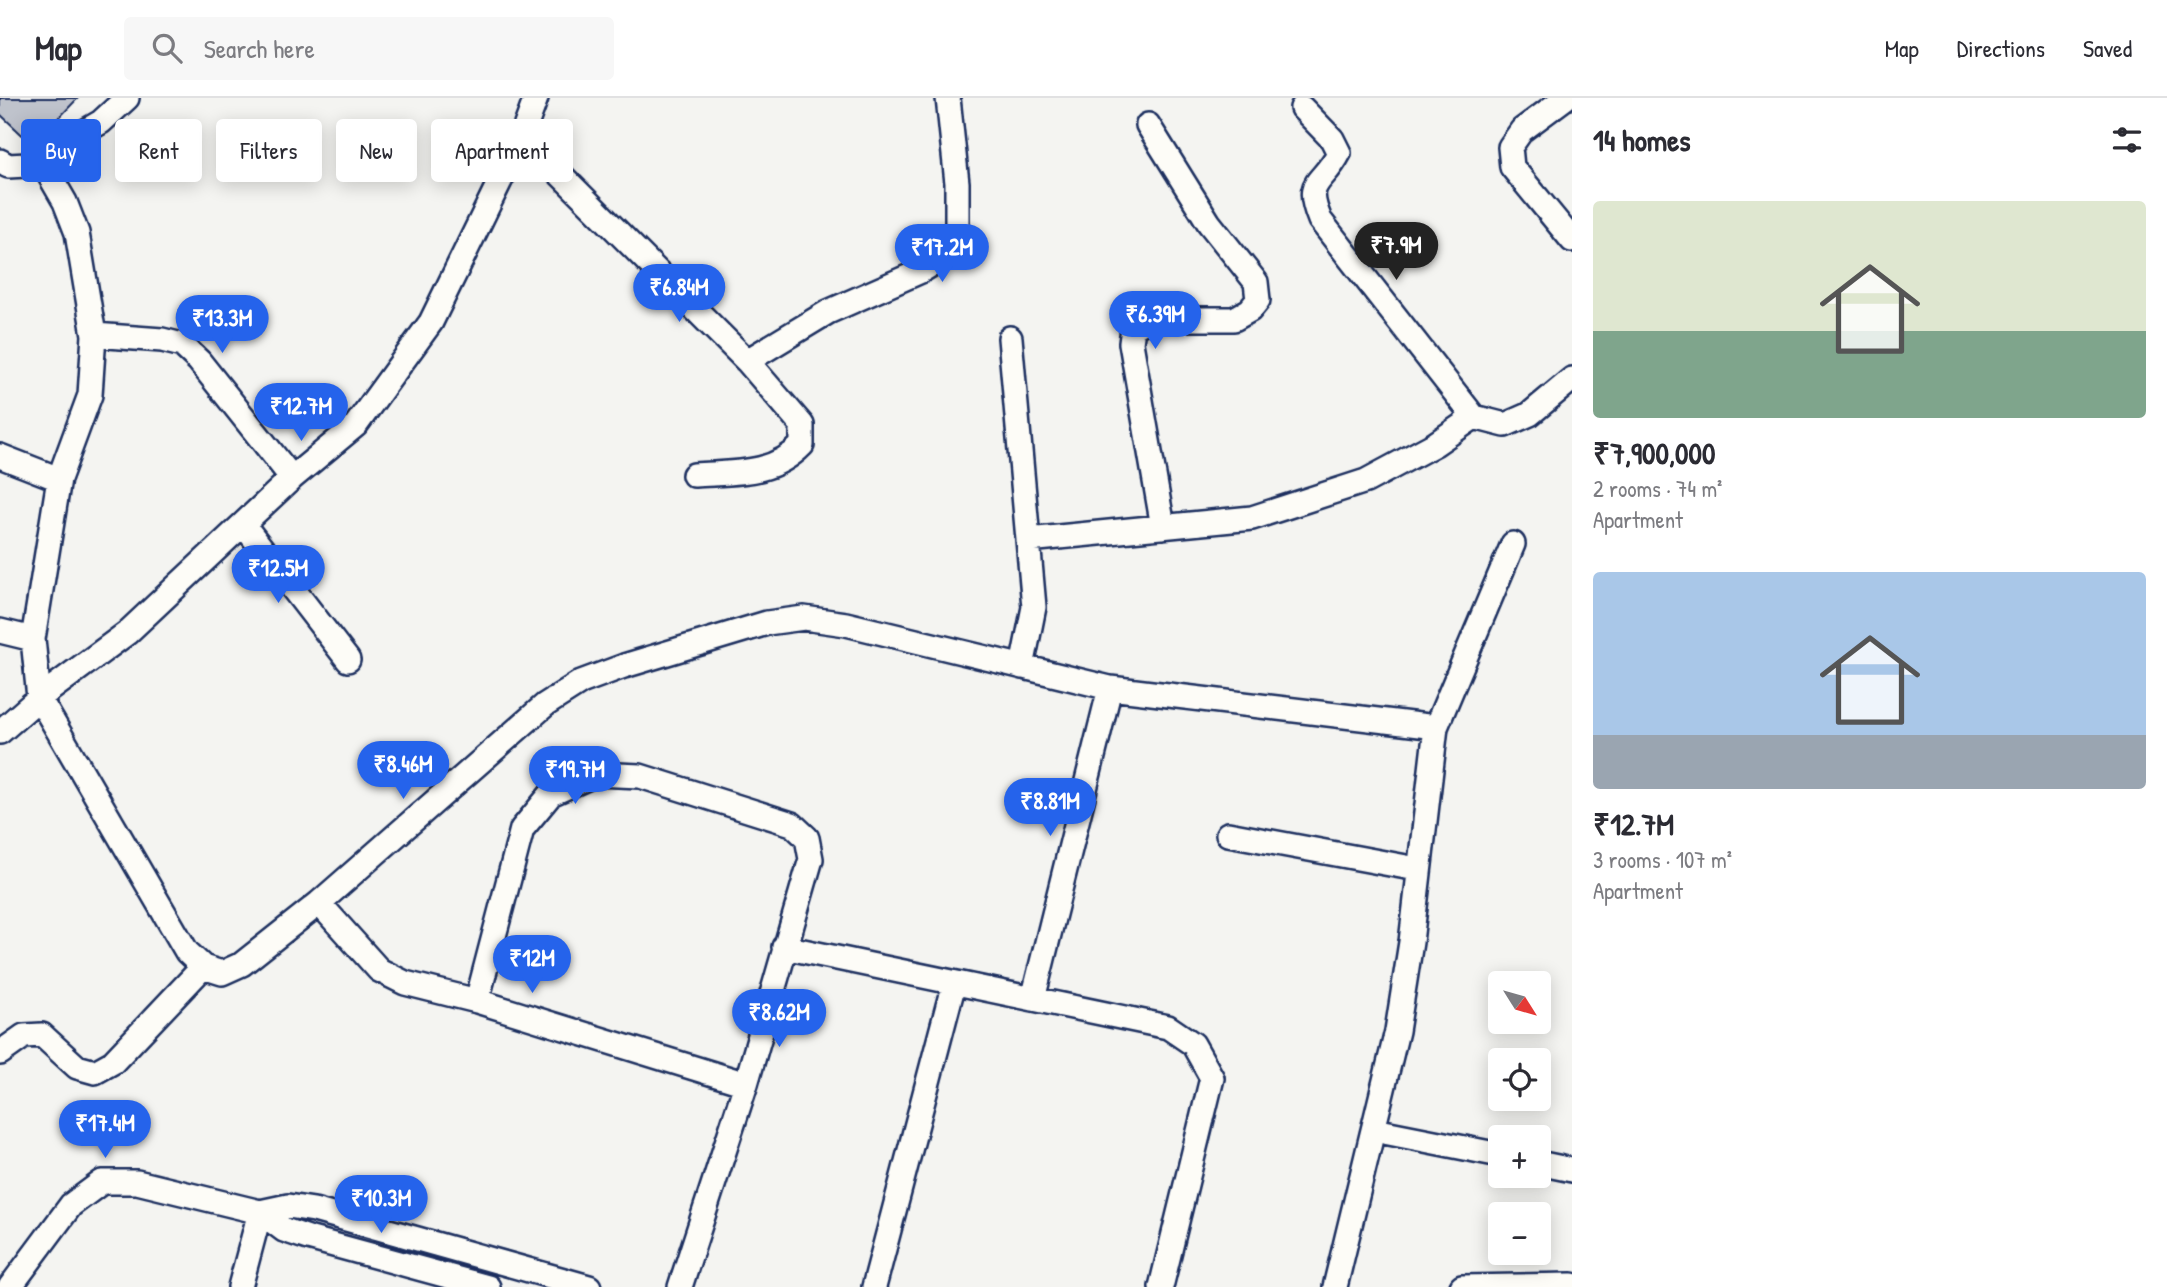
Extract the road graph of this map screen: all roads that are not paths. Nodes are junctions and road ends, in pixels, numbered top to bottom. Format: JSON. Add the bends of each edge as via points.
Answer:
{"nodes":[{"id":1,"x":127,"y":98,"type":"edge"},
{"id":2,"x":537,"y":98,"type":"edge"},
{"id":3,"x":949,"y":98,"type":"edge"},
{"id":4,"x":1565,"y":98,"type":"edge"},
{"id":5,"x":1302,"y":108,"type":"dead end"},
{"id":6,"x":529,"y":119,"type":"edge"},
{"id":7,"x":101,"y":122,"type":"edge"},
{"id":8,"x":1148,"y":125,"type":"dead end"},
{"id":9,"x":0,"y":161,"type":"edge"},
{"id":10,"x":21,"y":165,"type":"edge"},
{"id":11,"x":53,"y":182,"type":"edge"},
{"id":12,"x":499,"y":182,"type":"edge"},
{"id":13,"x":568,"y":182,"type":"edge"},
{"id":14,"x":1568,"y":228,"type":"edge"},
{"id":15,"x":94,"y":335,"type":"junction"},
{"id":16,"x":1010,"y":338,"type":"dead end"},
{"id":17,"x":747,"y":361,"type":"junction"},
{"id":18,"x":1572,"y":379,"type":"edge"},
{"id":19,"x":1474,"y":417,"type":"junction"},
{"id":20,"x":0,"y":456,"type":"edge"},
{"id":21,"x":694,"y":475,"type":"dead end"},
{"id":22,"x":292,"y":478,"type":"junction"},
{"id":23,"x":59,"y":479,"type":"junction"},
{"id":24,"x":243,"y":524,"type":"junction"},
{"id":25,"x":1163,"y":527,"type":"junction"},
{"id":26,"x":1028,"y":540,"type":"junction"},
{"id":27,"x":1513,"y":544,"type":"dead end"},
{"id":28,"x":0,"y":631,"type":"edge"},
{"id":29,"x":33,"y":639,"type":"junction"},
{"id":30,"x":348,"y":660,"type":"dead end"},
{"id":31,"x":1023,"y":667,"type":"junction"},
{"id":32,"x":1110,"y":688,"type":"junction"},
{"id":33,"x":39,"y":698,"type":"junction"},
{"id":34,"x":1436,"y":727,"type":"junction"},
{"id":35,"x":0,"y":732,"type":"edge"},
{"id":36,"x":1228,"y":834,"type":"dead end"},
{"id":37,"x":1417,"y":869,"type":"junction"},
{"id":38,"x":319,"y":903,"type":"junction"},
{"id":39,"x":784,"y":947,"type":"junction"},
{"id":40,"x":203,"y":967,"type":"junction"},
{"id":41,"x":954,"y":983,"type":"junction"},
{"id":42,"x":1033,"y":999,"type":"junction"},
{"id":43,"x":477,"y":1001,"type":"junction"},
{"id":44,"x":0,"y":1053,"type":"edge"},
{"id":45,"x":746,"y":1084,"type":"junction"},
{"id":46,"x":1374,"y":1130,"type":"junction"},
{"id":47,"x":1488,"y":1153,"type":"edge"},
{"id":48,"x":1551,"y":1166,"type":"edge"},
{"id":49,"x":1572,"y":1170,"type":"edge"},
{"id":50,"x":260,"y":1212,"type":"junction"},
{"id":51,"x":1572,"y":1285,"type":"edge"},
{"id":52,"x":10,"y":1287,"type":"edge"},
{"id":53,"x":240,"y":1287,"type":"edge"},
{"id":54,"x":488,"y":1287,"type":"edge"},
{"id":55,"x":589,"y":1287,"type":"edge"},
{"id":56,"x":680,"y":1287,"type":"edge"},
{"id":57,"x":874,"y":1287,"type":"edge"},
{"id":58,"x":1161,"y":1287,"type":"edge"},
{"id":59,"x":1335,"y":1287,"type":"edge"},
{"id":60,"x":1462,"y":1287,"type":"edge"}],
"edges":[{"from":1,"to":7,"type":"street"},
{"from":2,"to":6,"type":"street"},
{"from":3,"to":17,"type":"street","via":[[957,233],[946,256],[828,312]]},
{"from":4,"to":14,"type":"street","via":[[1522,130],[1510,147],[1512,167]]},
{"from":5,"to":19,"type":"street","via":[[1339,153],[1316,182],[1311,199],[1320,220]]},
{"from":8,"to":25,"type":"street","via":[[1209,223],[1256,282],[1258,300],[1234,319],[1149,319],[1133,328],[1131,343]]},
{"from":9,"to":10,"type":"street","via":[[8,166]]},
{"from":11,"to":15,"type":"street","via":[[77,233]]},
{"from":12,"to":22,"type":"street","via":[[431,322],[356,425]]},
{"from":13,"to":17,"type":"street"},
{"from":15,"to":22,"type":"street","via":[[182,345]]},
{"from":15,"to":23,"type":"street","via":[[90,395]]},
{"from":16,"to":26,"type":"street"},
{"from":17,"to":21,"type":"street","via":[[802,425],[802,445],[789,459],[765,469]]},
{"from":18,"to":19,"type":"street","via":[[1530,414],[1505,425]]},
{"from":19,"to":25,"type":"street","via":[[1366,481],[1252,518]]},
{"from":20,"to":23,"type":"street"},
{"from":22,"to":24,"type":"street"},
{"from":23,"to":29,"type":"street"},
{"from":24,"to":30,"type":"street"},
{"from":24,"to":33,"type":"street","via":[[127,633]]},
{"from":25,"to":26,"type":"street"},
{"from":26,"to":31,"type":"street","via":[[1034,607]]},
{"from":27,"to":34,"type":"street"},
{"from":28,"to":29,"type":"street"},
{"from":29,"to":33,"type":"street"},
{"from":31,"to":32,"type":"street"},
{"from":31,"to":38,"type":"street","via":[[804,618],[767,623],[624,666],[581,682],[545,705]]},
{"from":32,"to":34,"type":"street"},
{"from":32,"to":42,"type":"street"},
{"from":33,"to":35,"type":"street"},
{"from":33,"to":40,"type":"street","via":[[187,952]]},
{"from":34,"to":37,"type":"street"},
{"from":36,"to":37,"type":"street"},
{"from":37,"to":46,"type":"street","via":[[1397,1031]]},
{"from":38,"to":40,"type":"street","via":[[242,964],[222,973]]},
{"from":38,"to":43,"type":"street","via":[[379,970],[405,982]]},
{"from":39,"to":41,"type":"street"},
{"from":39,"to":43,"type":"street","via":[[811,859],[807,838],[792,824],[640,776],[596,774],[551,794],[522,829]]},
{"from":39,"to":45,"type":"street"},
{"from":40,"to":44,"type":"street","via":[[113,1062],[95,1072],[77,1067],[42,1035],[24,1036]]},
{"from":41,"to":42,"type":"street"},
{"from":41,"to":57,"type":"street"},
{"from":42,"to":58,"type":"street","via":[[1168,1027],[1193,1044],[1212,1078]]},
{"from":43,"to":45,"type":"street"},
{"from":45,"to":56,"type":"street"},
{"from":46,"to":47,"type":"street"},
{"from":46,"to":59,"type":"street"},
{"from":48,"to":49,"type":"street"},
{"from":50,"to":52,"type":"street","via":[[137,1182],[102,1182],[71,1205]]},
{"from":50,"to":53,"type":"street"},
{"from":50,"to":54,"type":"street","via":[[284,1230],[308,1238]]},
{"from":50,"to":55,"type":"street","via":[[288,1206],[314,1210]]},
{"from":51,"to":60,"type":"street"}]}
